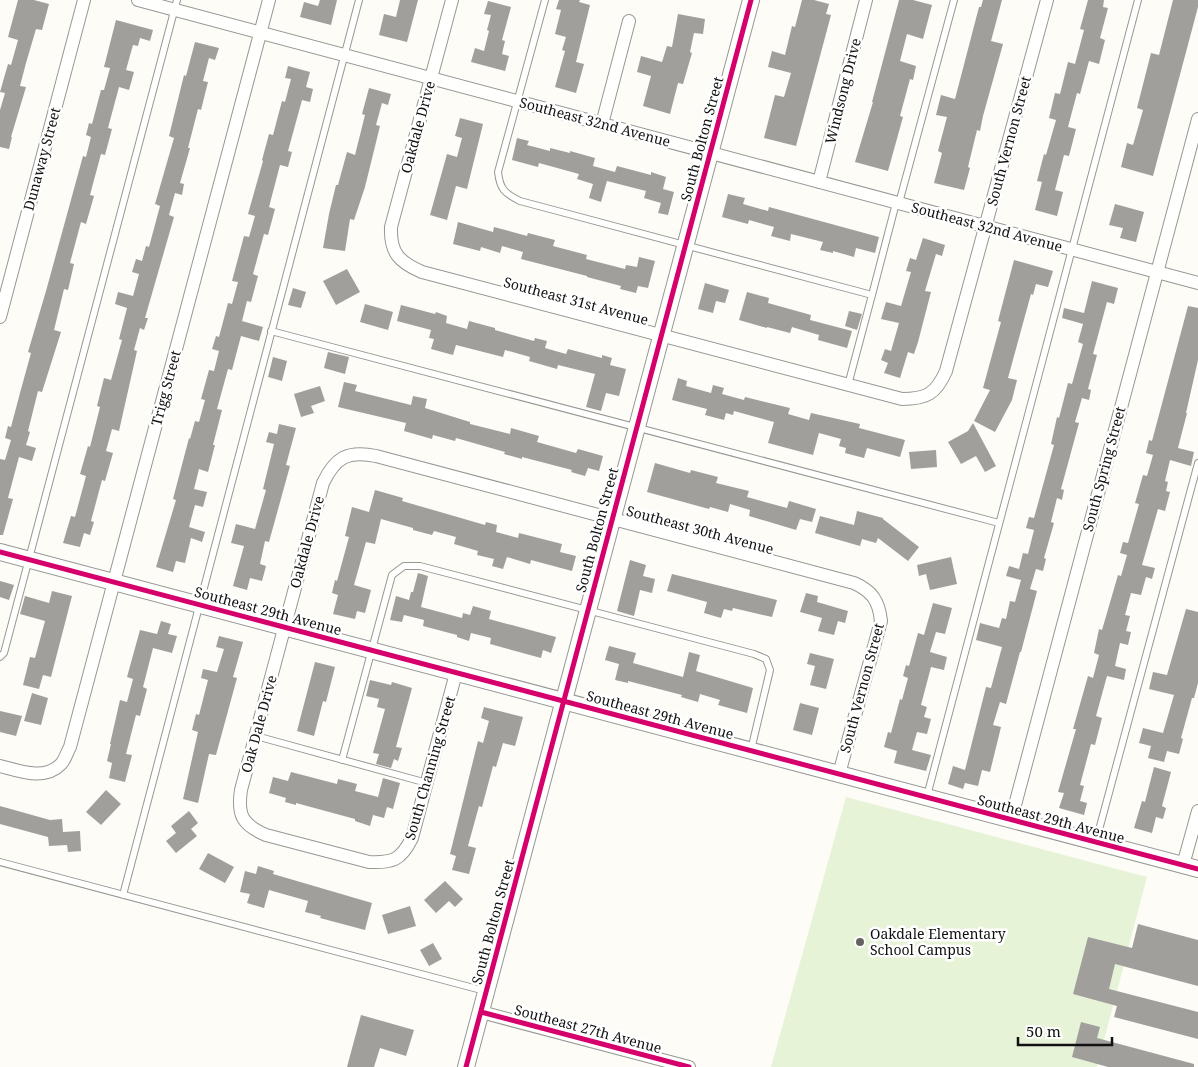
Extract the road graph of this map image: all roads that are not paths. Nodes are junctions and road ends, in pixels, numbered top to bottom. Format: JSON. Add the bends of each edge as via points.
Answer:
{"nodes":[{"id":1,"x":84,"y":0,"type":"edge"},
{"id":2,"x":138,"y":0,"type":"edge"},
{"id":3,"x":269,"y":0,"type":"edge"},
{"id":4,"x":359,"y":0,"type":"edge"},
{"id":5,"x":452,"y":0,"type":"edge"},
{"id":6,"x":545,"y":0,"type":"edge"},
{"id":7,"x":751,"y":0,"type":"edge"},
{"id":8,"x":866,"y":0,"type":"edge"},
{"id":9,"x":954,"y":0,"type":"edge"},
{"id":10,"x":1047,"y":0,"type":"edge"},
{"id":11,"x":1138,"y":0,"type":"edge"},
{"id":12,"x":176,"y":5,"type":"edge"},
{"id":13,"x":629,"y":21,"type":"dead end"},
{"id":14,"x":260,"y":33,"type":"junction"},
{"id":15,"x":344,"y":55,"type":"junction"},
{"id":16,"x":431,"y":78,"type":"junction"},
{"id":17,"x":517,"y":101,"type":"junction"},
{"id":18,"x":1198,"y":119,"type":"edge"},
{"id":19,"x":602,"y":124,"type":"junction"},
{"id":20,"x":710,"y":153,"type":"junction"},
{"id":21,"x":819,"y":182,"type":"junction"},
{"id":22,"x":898,"y":203,"type":"junction"},
{"id":23,"x":986,"y":226,"type":"junction"},
{"id":24,"x":685,"y":245,"type":"junction"},
{"id":25,"x":1071,"y":249,"type":"junction"},
{"id":26,"x":395,"y":253,"type":"joint"},
{"id":27,"x":1157,"y":272,"type":"junction"},
{"id":28,"x":1198,"y":283,"type":"edge"},
{"id":29,"x":872,"y":294,"type":"junction"},
{"id":30,"x":0,"y":317,"type":"edge"},
{"id":31,"x":271,"y":331,"type":"junction"},
{"id":32,"x":662,"y":335,"type":"junction"},
{"id":33,"x":848,"y":385,"type":"junction"},
{"id":34,"x":931,"y":393,"type":"joint"},
{"id":35,"x":637,"y":426,"type":"junction"},
{"id":36,"x":337,"y":460,"type":"joint"},
{"id":37,"x":1198,"y":463,"type":"edge"},
{"id":38,"x":612,"y":518,"type":"junction"},
{"id":39,"x":999,"y":523,"type":"junction"},
{"id":40,"x":0,"y":552,"type":"edge"},
{"id":41,"x":28,"y":559,"type":"junction"},
{"id":42,"x":114,"y":582,"type":"junction"},
{"id":43,"x":876,"y":601,"type":"joint"},
{"id":44,"x":199,"y":605,"type":"junction"},
{"id":45,"x":587,"y":611,"type":"junction"},
{"id":46,"x":284,"y":627,"type":"junction"},
{"id":47,"x":370,"y":650,"type":"junction"},
{"id":48,"x":0,"y":657,"type":"edge"},
{"id":49,"x":456,"y":673,"type":"junction"},
{"id":50,"x":563,"y":702,"type":"junction"},
{"id":51,"x":256,"y":736,"type":"junction"},
{"id":52,"x":750,"y":751,"type":"junction"},
{"id":53,"x":342,"y":760,"type":"junction"},
{"id":54,"x":0,"y":766,"type":"edge"},
{"id":55,"x":839,"y":774,"type":"junction"},
{"id":56,"x":427,"y":783,"type":"junction"},
{"id":57,"x":926,"y":797,"type":"junction"},
{"id":58,"x":1198,"y":811,"type":"edge"},
{"id":59,"x":1011,"y":820,"type":"junction"},
{"id":60,"x":1096,"y":842,"type":"junction"},
{"id":61,"x":397,"y":859,"type":"joint"},
{"id":62,"x":0,"y":862,"type":"edge"},
{"id":63,"x":1191,"y":867,"type":"edge"},
{"id":64,"x":123,"y":895,"type":"junction"},
{"id":65,"x":486,"y":992,"type":"junction"},
{"id":66,"x":481,"y":1012,"type":"junction"},
{"id":67,"x":466,"y":1067,"type":"edge"},
{"id":68,"x":689,"y":1067,"type":"edge"}],
"edges":[{"from":1,"to":30,"type":"street","name":"Dunaway Street"},
{"from":2,"to":12,"type":"street","name":"Southeast 32nd Avenue"},
{"from":3,"to":14,"type":"street","name":"Trigg Street"},
{"from":4,"to":15,"type":"lane"},
{"from":5,"to":16,"type":"street","name":"Oakdale Drive"},
{"from":6,"to":17,"type":"lane"},
{"from":7,"to":20,"type":"street","name":"South Bolton Street"},
{"from":8,"to":21,"type":"street","name":"Windsong Drive"},
{"from":9,"to":22,"type":"lane"},
{"from":10,"to":23,"type":"street","name":"South Vernon Street"},
{"from":11,"to":25,"type":"lane"},
{"from":12,"to":14,"type":"street","name":"Southeast 32nd Avenue"},
{"from":12,"to":41,"type":"lane"},
{"from":13,"to":19,"type":"street"},
{"from":14,"to":15,"type":"street","name":"Southeast 32nd Avenue"},
{"from":14,"to":42,"type":"street","name":"Trigg Street"},
{"from":15,"to":16,"type":"street","name":"Southeast 32nd Avenue"},
{"from":15,"to":31,"type":"lane"},
{"from":16,"to":17,"type":"street","name":"Southeast 32nd Avenue"},
{"from":16,"to":26,"type":"street","name":"Oakdale Drive","via":[[391,227],[390,242]]},
{"from":17,"to":19,"type":"street","name":"Southeast 32nd Avenue"},
{"from":17,"to":24,"type":"lane","via":[[498,172],[499,184],[507,194],[520,201]]},
{"from":18,"to":27,"type":"street","name":"South Spring Street"},
{"from":19,"to":20,"type":"street","name":"Southeast 32nd Avenue"},
{"from":20,"to":21,"type":"street","name":"Southeast 32nd Avenue"},
{"from":20,"to":24,"type":"street","name":"South Bolton Street"},
{"from":21,"to":22,"type":"street","name":"Southeast 32nd Avenue"},
{"from":22,"to":23,"type":"street","name":"Southeast 32nd Avenue"},
{"from":22,"to":29,"type":"lane"},
{"from":23,"to":25,"type":"street","name":"Southeast 32nd Avenue"},
{"from":23,"to":34,"type":"street","name":"South Vernon Street","via":[[946,371]]},
{"from":24,"to":29,"type":"lane"},
{"from":24,"to":32,"type":"street","name":"South Bolton Street"},
{"from":25,"to":27,"type":"street","name":"Southeast 32nd Avenue"},
{"from":25,"to":39,"type":"lane"},
{"from":26,"to":32,"type":"street","name":"Southeast 31st Avenue","via":[[402,261],[422,272]]},
{"from":27,"to":28,"type":"street","name":"Southeast 32nd Avenue"},
{"from":27,"to":59,"type":"street","name":"South Spring Street"},
{"from":29,"to":33,"type":"lane"},
{"from":31,"to":35,"type":"lane"},
{"from":31,"to":44,"type":"lane"},
{"from":32,"to":33,"type":"street","name":"Southeast 31st Avenue"},
{"from":32,"to":35,"type":"street","name":"South Bolton Street"},
{"from":33,"to":34,"type":"street","name":"Southeast 31st Avenue","via":[[902,399],[917,399]]},
{"from":35,"to":38,"type":"street","name":"South Bolton Street"},
{"from":35,"to":39,"type":"lane"},
{"from":36,"to":38,"type":"street","name":"Southeast 30th Avenue","via":[[354,454],[376,456]]},
{"from":36,"to":46,"type":"street","name":"Oakdale Drive","via":[[323,483]]},
{"from":37,"to":60,"type":"lane"},
{"from":38,"to":43,"type":"street","name":"Southeast 30th Avenue","via":[[854,583],[866,588]]},
{"from":38,"to":45,"type":"street","name":"South Bolton Street"},
{"from":39,"to":57,"type":"lane"},
{"from":40,"to":41,"type":"street","name":"Southeast 29th Avenue"},
{"from":41,"to":42,"type":"street","name":"Southeast 29th Avenue"},
{"from":41,"to":48,"type":"lane","via":[[4,654]]},
{"from":42,"to":44,"type":"street","name":"Southeast 29th Avenue"},
{"from":42,"to":54,"type":"street","name":"Trigg Street","via":[[70,747],[62,764],[43,773],[28,774]]},
{"from":43,"to":55,"type":"street","name":"South Vernon Street","via":[[880,621]]},
{"from":44,"to":46,"type":"street","name":"Southeast 29th Avenue"},
{"from":44,"to":64,"type":"lane"},
{"from":45,"to":47,"type":"lane","via":[[420,566],[404,566],[392,575]]},
{"from":45,"to":50,"type":"street","name":"South Bolton Street"},
{"from":45,"to":52,"type":"lane","via":[[754,654],[766,660],[770,670]]},
{"from":46,"to":47,"type":"street","name":"Southeast 29th Avenue"},
{"from":46,"to":51,"type":"street","name":"Oak Dale Drive"},
{"from":47,"to":49,"type":"street","name":"Southeast 29th Avenue"},
{"from":47,"to":53,"type":"lane"},
{"from":49,"to":50,"type":"street","name":"Southeast 29th Avenue"},
{"from":49,"to":56,"type":"street","name":"South Channing Street"},
{"from":50,"to":52,"type":"street","name":"Southeast 29th Avenue"},
{"from":50,"to":65,"type":"street","name":"South Bolton Street"},
{"from":51,"to":53,"type":"lane"},
{"from":51,"to":61,"type":"street","name":"Oak Dale Drive","via":[[240,798],[243,820],[251,829],[266,836],[369,862],[386,863]]},
{"from":52,"to":55,"type":"street","name":"Southeast 29th Avenue"},
{"from":53,"to":56,"type":"lane"},
{"from":55,"to":57,"type":"street","name":"Southeast 29th Avenue"},
{"from":56,"to":61,"type":"street","name":"South Channing Street","via":[[412,838]]},
{"from":57,"to":59,"type":"street","name":"Southeast 29th Avenue"},
{"from":58,"to":63,"type":"street"},
{"from":59,"to":60,"type":"street","name":"Southeast 29th Avenue"},
{"from":60,"to":63,"type":"street","name":"Southeast 29th Avenue"},
{"from":62,"to":64,"type":"lane"},
{"from":64,"to":65,"type":"lane"},
{"from":65,"to":66,"type":"street","name":"South Bolton Street"},
{"from":66,"to":67,"type":"street","name":"South Bolton Street"},
{"from":66,"to":68,"type":"street","name":"Southeast 27th Avenue"}]}
